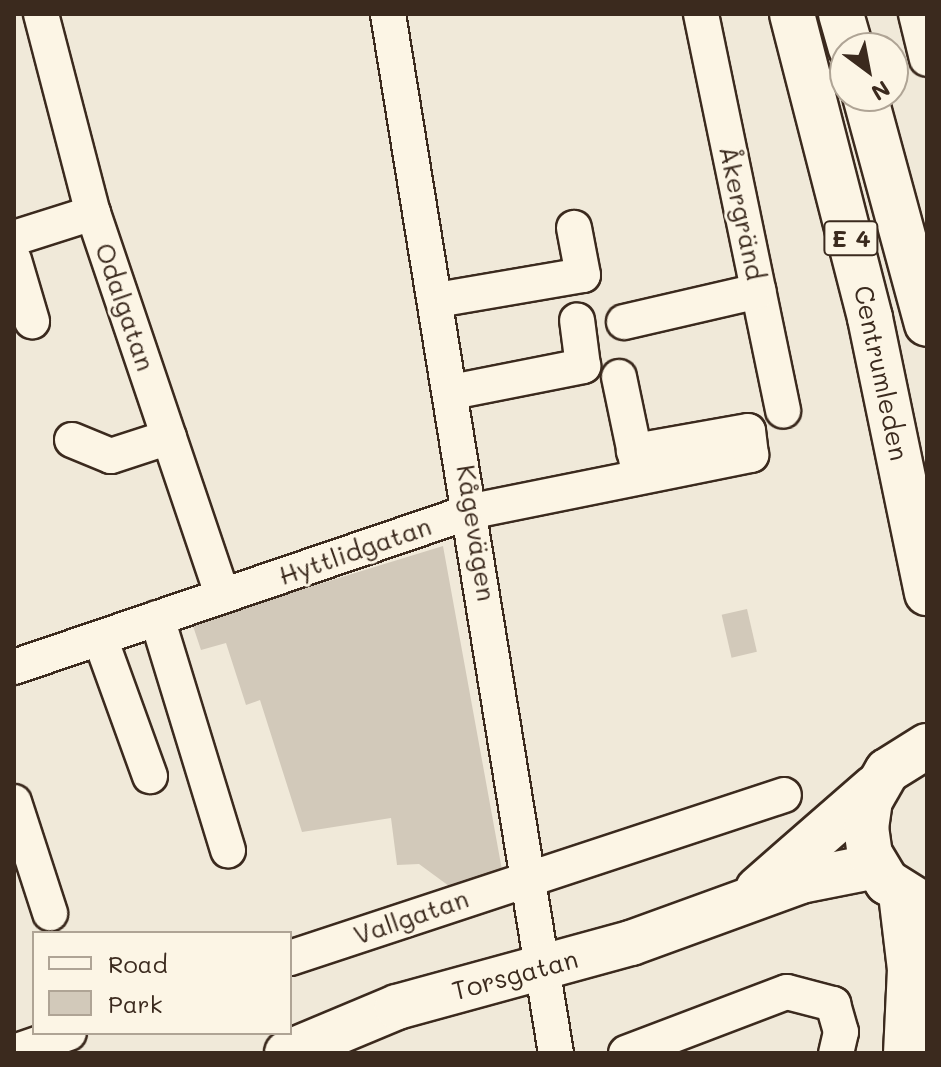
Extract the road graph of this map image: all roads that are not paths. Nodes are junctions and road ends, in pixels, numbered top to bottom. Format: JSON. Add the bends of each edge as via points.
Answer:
{"nodes":[{"id":1,"x":41,"y":14,"type":"edge"},
{"id":2,"x":388,"y":14,"type":"edge"},
{"id":3,"x":701,"y":14,"type":"edge"},
{"id":4,"x":792,"y":14,"type":"edge"},
{"id":5,"x":916,"y":14,"type":"edge"},
{"id":6,"x":927,"y":59,"type":"edge"},
{"id":7,"x":869,"y":112,"type":"edge"},
{"id":8,"x":93,"y":213,"type":"junction"},
{"id":9,"x":574,"y":228,"type":"dead end"},
{"id":10,"x":14,"y":238,"type":"edge"},
{"id":11,"x":14,"y":260,"type":"edge"},
{"id":12,"x":758,"y":291,"type":"junction"},
{"id":13,"x":437,"y":300,"type":"junction"},
{"id":14,"x":577,"y":320,"type":"dead end"},
{"id":15,"x":32,"y":321,"type":"dead end"},
{"id":16,"x":624,"y":322,"type":"dead end"},
{"id":17,"x":927,"y":324,"type":"edge"},
{"id":18,"x":619,"y":377,"type":"dead end"},
{"id":19,"x":452,"y":392,"type":"junction"},
{"id":20,"x":783,"y":411,"type":"dead end"},
{"id":21,"x":169,"y":437,"type":"junction"},
{"id":22,"x":72,"y":440,"type":"dead end"},
{"id":23,"x":751,"y":455,"type":"dead end"},
{"id":24,"x":637,"y":464,"type":"junction"},
{"id":25,"x":473,"y":511,"type":"junction"},
{"id":26,"x":927,"y":593,"type":"edge"},
{"id":27,"x":223,"y":596,"type":"junction"},
{"id":28,"x":157,"y":618,"type":"junction"},
{"id":29,"x":100,"y":638,"type":"junction"},
{"id":30,"x":14,"y":667,"type":"edge"},
{"id":31,"x":925,"y":742,"type":"edge"},
{"id":32,"x":150,"y":776,"type":"dead end"},
{"id":33,"x":875,"y":787,"type":"junction"},
{"id":34,"x":784,"y":795,"type":"dead end"},
{"id":35,"x":14,"y":802,"type":"edge"},
{"id":36,"x":228,"y":850,"type":"dead end"},
{"id":37,"x":531,"y":876,"type":"junction"},
{"id":38,"x":901,"y":889,"type":"edge"},
{"id":39,"x":745,"y":901,"type":"junction"},
{"id":40,"x":50,"y":913,"type":"dead end"},
{"id":41,"x":292,"y":957,"type":"edge"},
{"id":42,"x":545,"y":967,"type":"junction"},
{"id":43,"x":63,"y":1035,"type":"edge"},
{"id":44,"x":546,"y":1049,"type":"edge"},
{"id":45,"x":14,"y":1052,"type":"edge"},
{"id":46,"x":287,"y":1053,"type":"edge"},
{"id":47,"x":626,"y":1053,"type":"edge"},
{"id":48,"x":836,"y":1053,"type":"edge"},
{"id":49,"x":906,"y":1053,"type":"edge"}],
"edges":[{"from":1,"to":8,"type":"street","name":"Odalgatan"},
{"from":2,"to":13,"type":"street","name":"Kågevägen"},
{"from":3,"to":12,"type":"street","name":"Åkergränd"},
{"from":4,"to":26,"type":"main road","name":"Centrumleden","number":"E 4","via":[[870,318]]},
{"from":5,"to":6,"type":"street"},
{"from":7,"to":17,"type":"main road","name":"Centrumleden","number":"E 4"},
{"from":8,"to":10,"type":"street"},
{"from":8,"to":21,"type":"street","name":"Odalgatan"},
{"from":9,"to":13,"type":"street","via":[[583,275]]},
{"from":11,"to":15,"type":"street"},
{"from":12,"to":16,"type":"street"},
{"from":12,"to":20,"type":"street","name":"Åkergränd"},
{"from":13,"to":19,"type":"street","name":"Kågevägen"},
{"from":14,"to":19,"type":"street","via":[[583,366]]},
{"from":18,"to":24,"type":"street"},
{"from":19,"to":25,"type":"street","name":"Kågevägen"},
{"from":21,"to":22,"type":"street","via":[[111,456]]},
{"from":21,"to":27,"type":"street","name":"Odalgatan"},
{"from":23,"to":24,"type":"street","name":"Hyttlidgatan"},
{"from":24,"to":25,"type":"street","name":"Hyttlidgatan"},
{"from":25,"to":27,"type":"street","name":"Hyttlidgatan"},
{"from":25,"to":37,"type":"street","name":"Kågevägen"},
{"from":27,"to":28,"type":"street","name":"Hyttlidgatan"},
{"from":28,"to":29,"type":"street","name":"Hyttlidgatan"},
{"from":28,"to":36,"type":"street"},
{"from":29,"to":30,"type":"street","name":"Hyttlidgatan"},
{"from":29,"to":32,"type":"street"},
{"from":31,"to":33,"type":"main road","name":"Torsgatan"},
{"from":33,"to":38,"type":"main road","via":[[866,827]]},
{"from":33,"to":39,"type":"main road","name":"Torsgatan"},
{"from":34,"to":37,"type":"street","name":"Vallgatan"},
{"from":35,"to":40,"type":"street"},
{"from":37,"to":41,"type":"street","name":"Vallgatan"},
{"from":37,"to":42,"type":"street","name":"Kågevägen"},
{"from":38,"to":39,"type":"main road","name":"Torsgatan","via":[[801,881]]},
{"from":38,"to":49,"type":"main road","via":[[910,969]]},
{"from":39,"to":42,"type":"main road","name":"Torsgatan","via":[[631,943]]},
{"from":42,"to":44,"type":"street","name":"Kågevägen"},
{"from":42,"to":46,"type":"main road","name":"Torsgatan","via":[[397,1007]]},
{"from":43,"to":45,"type":"street"},
{"from":47,"to":48,"type":"street","via":[[787,992],[833,1004],[841,1032]]}]}
